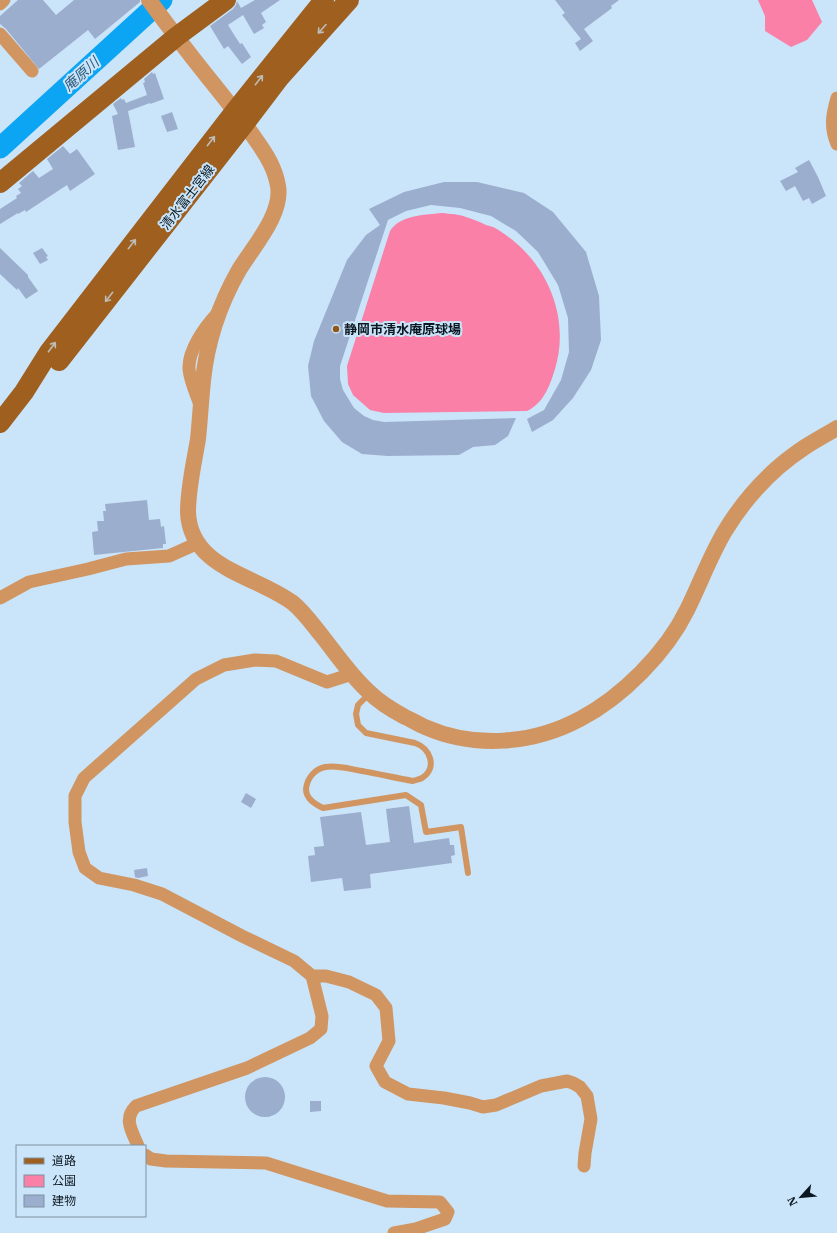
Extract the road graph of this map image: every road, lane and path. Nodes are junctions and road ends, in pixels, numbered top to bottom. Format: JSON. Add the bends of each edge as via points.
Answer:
{"nodes":[{"id":1,"x":4,"y":0,"type":"edge"},
{"id":2,"x":149,"y":0,"type":"edge"},
{"id":3,"x":226,"y":0,"type":"edge"},
{"id":4,"x":324,"y":0,"type":"edge"},
{"id":5,"x":349,"y":0,"type":"edge"},
{"id":6,"x":0,"y":4,"type":"edge"},
{"id":7,"x":0,"y":34,"type":"edge"},
{"id":8,"x":176,"y":36,"type":"junction"},
{"id":9,"x":32,"y":71,"type":"dead end"},
{"id":10,"x":837,"y":98,"type":"edge"},
{"id":11,"x":240,"y":117,"type":"junction"},
{"id":12,"x":837,"y":144,"type":"edge"},
{"id":13,"x":0,"y":183,"type":"edge"},
{"id":14,"x":0,"y":423,"type":"edge"},
{"id":15,"x":837,"y":428,"type":"edge"},
{"id":16,"x":198,"y":544,"type":"junction"},
{"id":17,"x":0,"y":598,"type":"edge"},
{"id":18,"x":352,"y":674,"type":"junction"},
{"id":19,"x":370,"y":693,"type":"junction"},
{"id":20,"x":468,"y":873,"type":"dead end"},
{"id":21,"x":312,"y":976,"type":"junction"},
{"id":22,"x":138,"y":1145,"type":"edge"},
{"id":23,"x":146,"y":1156,"type":"edge"},
{"id":24,"x":584,"y":1166,"type":"dead end"},
{"id":25,"x":394,"y":1233,"type":"edge"}],
"edges":[{"from":1,"to":6,"type":"street"},
{"from":2,"to":8,"type":"street"},
{"from":3,"to":8,"type":"main road"},
{"from":11,"to":4,"type":"main road","name":"清水富士宮線","one_way":true},
{"from":5,"to":11,"type":"main road","name":"清水富士宮線","one_way":true,"via":[[280,77]]},
{"from":7,"to":9,"type":"street"},
{"from":8,"to":11,"type":"street"},
{"from":8,"to":13,"type":"main road"},
{"from":10,"to":12,"type":"street","via":[[832,116]]},
{"from":11,"to":14,"type":"main road","name":"清水富士宮線","via":[[59,361],[24,392]]},
{"from":11,"to":16,"type":"street","via":[[271,163],[279,194],[274,214],[239,271],[217,314],[207,350],[188,515],[191,532]]},
{"from":15,"to":19,"type":"street","via":[[805,446],[754,491],[724,533],[686,613],[672,635],[644,670],[627,686],[583,718],[558,730],[535,736],[511,740],[476,740],[459,738],[425,727],[392,710]]},
{"from":16,"to":17,"type":"street","via":[[169,556],[126,559],[29,582]]},
{"from":16,"to":18,"type":"street","via":[[220,565],[266,587],[293,604],[310,620]]},
{"from":18,"to":19,"type":"street"},
{"from":18,"to":21,"type":"street","via":[[327,682],[276,661],[255,660],[224,666],[196,679],[84,778],[75,796],[79,852],[85,868],[99,878],[162,894],[294,961]]},
{"from":19,"to":20,"type":"lane","via":[[358,705],[358,725],[366,733],[422,745],[429,754],[431,763],[428,772],[422,778],[413,781],[340,767],[325,767],[315,772],[308,780],[307,795],[313,803],[323,808],[406,796],[421,805],[426,832],[461,827]]},
{"from":21,"to":22,"type":"street","via":[[322,1016],[321,1029],[310,1038],[247,1068],[136,1106],[130,1112],[129,1122]]},
{"from":21,"to":24,"type":"street","via":[[326,976],[349,982],[376,995],[386,1008],[389,1041],[376,1066],[385,1082],[408,1094],[444,1098],[483,1107],[496,1105],[556,1082],[567,1082],[580,1087],[587,1096],[592,1120]]},
{"from":23,"to":25,"type":"street","via":[[185,1162],[266,1163],[387,1201],[440,1202],[448,1212],[446,1219]]}]}
